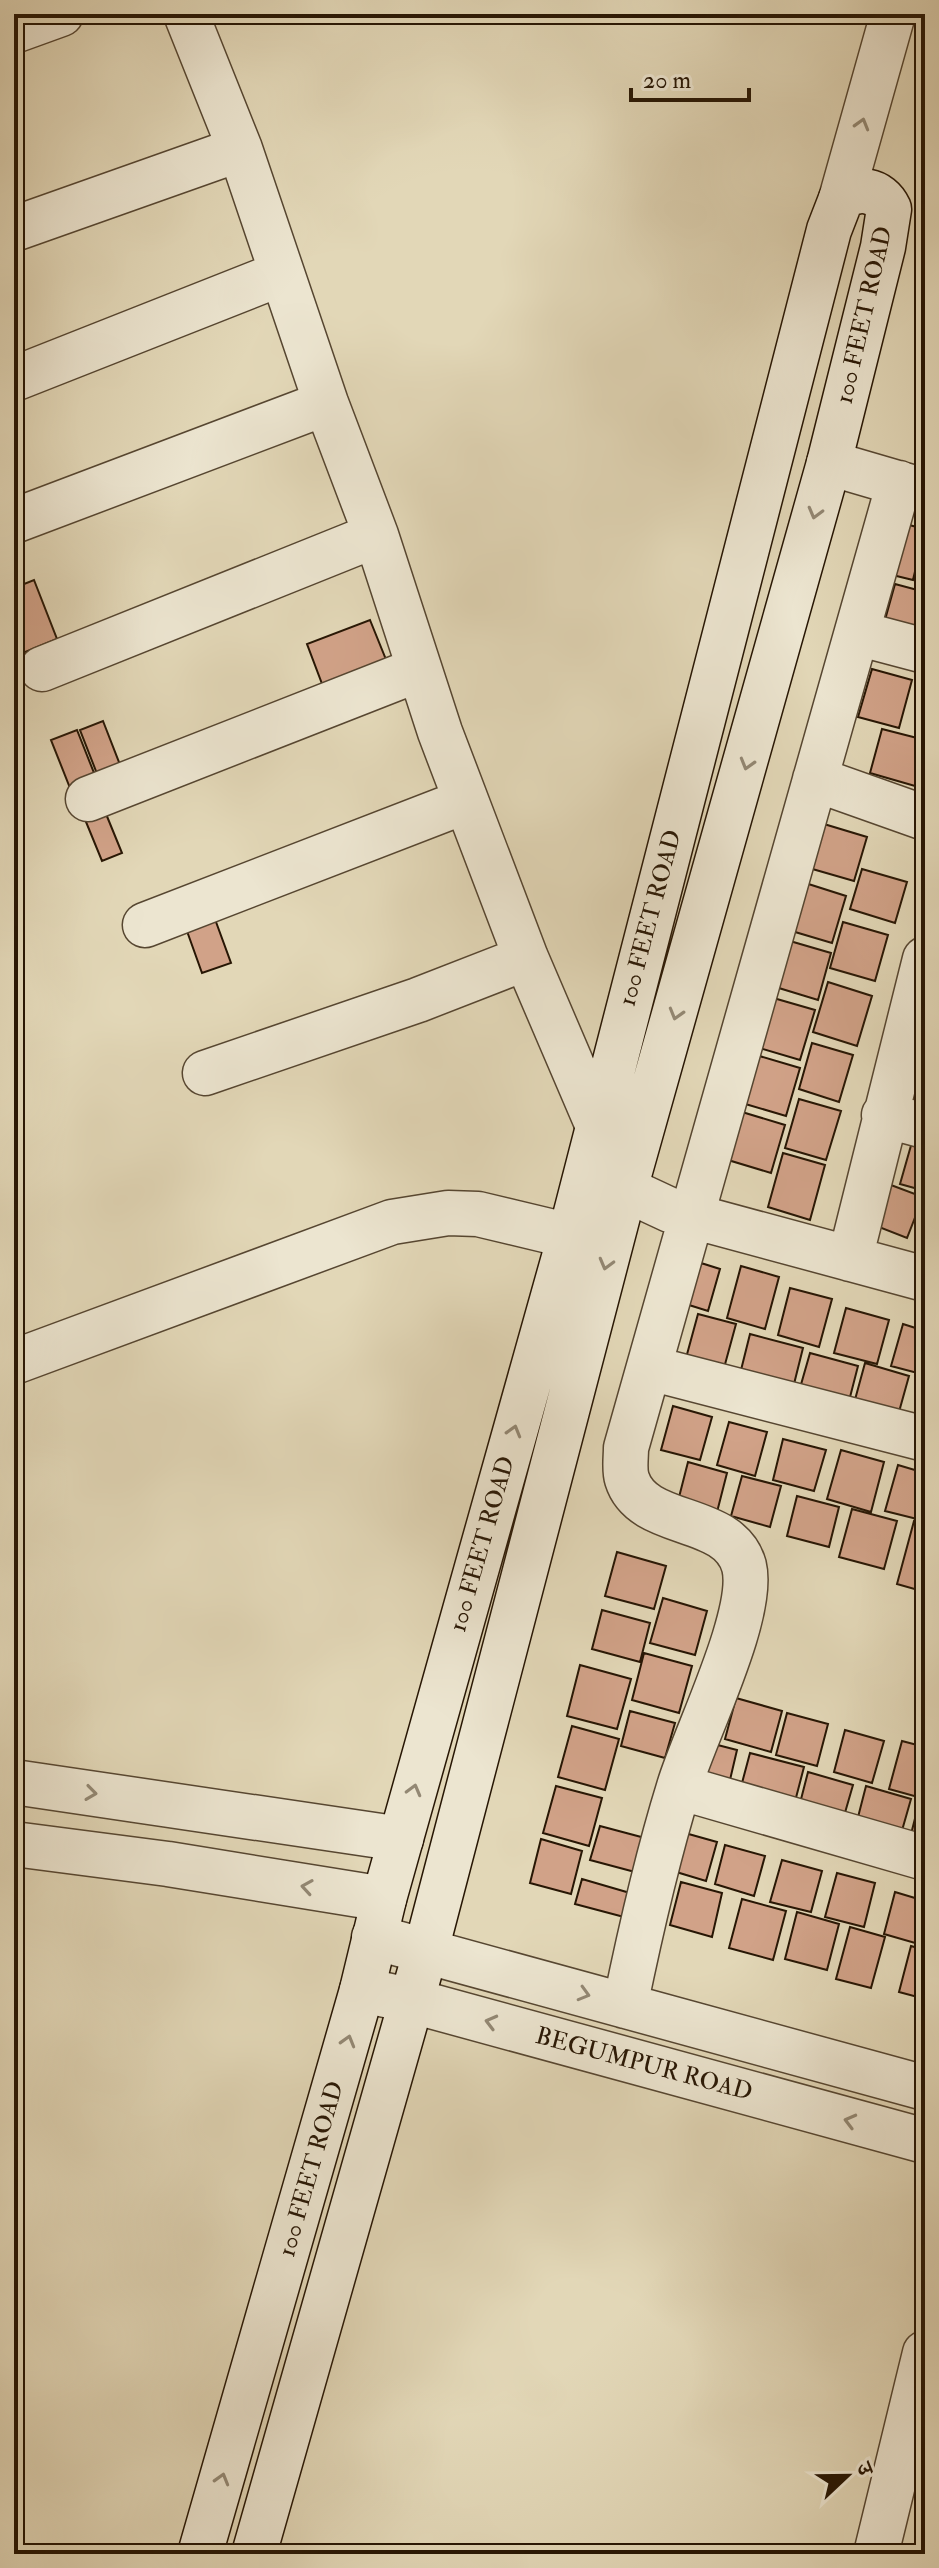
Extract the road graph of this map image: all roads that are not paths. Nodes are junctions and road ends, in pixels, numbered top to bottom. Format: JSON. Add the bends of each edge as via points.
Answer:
{"nodes":[{"id":1,"x":61,"y":14,"type":"edge"},
{"id":2,"x":186,"y":14,"type":"edge"},
{"id":3,"x":893,"y":14,"type":"edge"},
{"id":4,"x":14,"y":31,"type":"edge"},
{"id":5,"x":240,"y":149,"type":"junction"},
{"id":6,"x":841,"y":199,"type":"junction"},
{"id":7,"x":14,"y":229,"type":"edge"},
{"id":8,"x":280,"y":274,"type":"junction"},
{"id":9,"x":14,"y":379,"type":"edge"},
{"id":10,"x":326,"y":403,"type":"junction"},
{"id":11,"x":829,"y":463,"type":"junction"},
{"id":12,"x":912,"y":487,"type":"edge"},
{"id":13,"x":14,"y":521,"type":"edge"},
{"id":14,"x":376,"y":535,"type":"junction"},
{"id":15,"x":857,"y":633,"type":"junction"},
{"id":16,"x":925,"y":651,"type":"edge"},
{"id":17,"x":42,"y":669,"type":"dead end"},
{"id":18,"x":417,"y":670,"type":"junction"},
{"id":19,"x":815,"y":779,"type":"junction"},
{"id":20,"x":88,"y":799,"type":"dead end"},
{"id":21,"x":466,"y":801,"type":"junction"},
{"id":22,"x":925,"y":818,"type":"edge"},
{"id":23,"x":145,"y":925,"type":"dead end"},
{"id":24,"x":526,"y":958,"type":"junction"},
{"id":25,"x":925,"y":959,"type":"edge"},
{"id":26,"x":205,"y":1073,"type":"dead end"},
{"id":27,"x":904,"y":1120,"type":"edge"},
{"id":28,"x":597,"y":1124,"type":"junction"},
{"id":29,"x":625,"y":1189,"type":"junction"},
{"id":30,"x":693,"y":1215,"type":"junction"},
{"id":31,"x":570,"y":1236,"type":"junction"},
{"id":32,"x":850,"y":1259,"type":"junction"},
{"id":33,"x":925,"y":1279,"type":"edge"},
{"id":34,"x":14,"y":1362,"type":"edge"},
{"id":35,"x":650,"y":1368,"type":"junction"},
{"id":36,"x":925,"y":1439,"type":"edge"},
{"id":37,"x":14,"y":1782,"type":"edge"},
{"id":38,"x":679,"y":1787,"type":"junction"},
{"id":39,"x":401,"y":1839,"type":"junction"},
{"id":40,"x":14,"y":1844,"type":"edge"},
{"id":41,"x":925,"y":1858,"type":"edge"},
{"id":42,"x":379,"y":1918,"type":"junction"},
{"id":43,"x":426,"y":1950,"type":"junction"},
{"id":44,"x":362,"y":1990,"type":"junction"},
{"id":45,"x":409,"y":2000,"type":"junction"},
{"id":46,"x":625,"y":2006,"type":"junction"},
{"id":47,"x":925,"y":2088,"type":"edge"},
{"id":48,"x":925,"y":2141,"type":"edge"},
{"id":49,"x":925,"y":2353,"type":"edge"},
{"id":50,"x":200,"y":2554,"type":"edge"},
{"id":51,"x":254,"y":2554,"type":"edge"},
{"id":52,"x":876,"y":2554,"type":"edge"}],
"edges":[{"from":1,"to":4,"type":"street"},
{"from":2,"to":5,"type":"street"},
{"from":6,"to":3,"type":"street","one_way":true},
{"from":5,"to":7,"type":"street"},
{"from":5,"to":8,"type":"street"},
{"from":6,"to":11,"type":"street","name":"100 FEET ROAD","via":[[868,191],[889,209]]},
{"from":6,"to":28,"type":"street","name":"100 FEET ROAD"},
{"from":8,"to":9,"type":"street"},
{"from":8,"to":10,"type":"street"},
{"from":10,"to":13,"type":"street"},
{"from":10,"to":14,"type":"street"},
{"from":11,"to":12,"type":"street"},
{"from":11,"to":29,"type":"street","name":"100 FEET ROAD","one_way":true},
{"from":12,"to":15,"type":"street"},
{"from":14,"to":17,"type":"street"},
{"from":14,"to":18,"type":"street"},
{"from":15,"to":16,"type":"street"},
{"from":15,"to":19,"type":"street"},
{"from":18,"to":20,"type":"street"},
{"from":18,"to":21,"type":"street"},
{"from":19,"to":22,"type":"street"},
{"from":19,"to":30,"type":"street"},
{"from":21,"to":23,"type":"street"},
{"from":21,"to":24,"type":"street"},
{"from":24,"to":26,"type":"street"},
{"from":24,"to":28,"type":"street"},
{"from":25,"to":27,"type":"street"},
{"from":27,"to":32,"type":"street"},
{"from":28,"to":29,"type":"street"},
{"from":28,"to":31,"type":"street","name":"100 FEET ROAD"},
{"from":29,"to":30,"type":"street","via":[[658,1206]]},
{"from":29,"to":43,"type":"street","name":"100 FEET ROAD","one_way":true},
{"from":30,"to":32,"type":"street"},
{"from":30,"to":35,"type":"street"},
{"from":31,"to":34,"type":"street","via":[[478,1214],[392,1222]]},
{"from":39,"to":31,"type":"street","name":"100 FEET ROAD","one_way":true},
{"from":32,"to":33,"type":"street"},
{"from":35,"to":36,"type":"street"},
{"from":35,"to":38,"type":"street","via":[[626,1448],[626,1477],[636,1496],[660,1512],[711,1531],[744,1566],[738,1625]]},
{"from":37,"to":39,"type":"street","one_way":true},
{"from":38,"to":41,"type":"street"},
{"from":38,"to":46,"type":"street"},
{"from":39,"to":42,"type":"street","name":"100 FEET ROAD"},
{"from":42,"to":40,"type":"street","one_way":true,"via":[[168,1864]]},
{"from":42,"to":43,"type":"street"},
{"from":42,"to":44,"type":"street","name":"100 FEET ROAD"},
{"from":43,"to":45,"type":"street","name":"100 FEET ROAD"},
{"from":43,"to":46,"type":"street","one_way":true},
{"from":44,"to":45,"type":"street","name":"BEGUMPUR ROAD"},
{"from":50,"to":44,"type":"street","name":"100 FEET ROAD","one_way":true},
{"from":48,"to":45,"type":"street","name":"BEGUMPUR ROAD","one_way":true},
{"from":45,"to":51,"type":"street","name":"100 FEET ROAD"},
{"from":46,"to":47,"type":"street"},
{"from":49,"to":52,"type":"street"}]}
